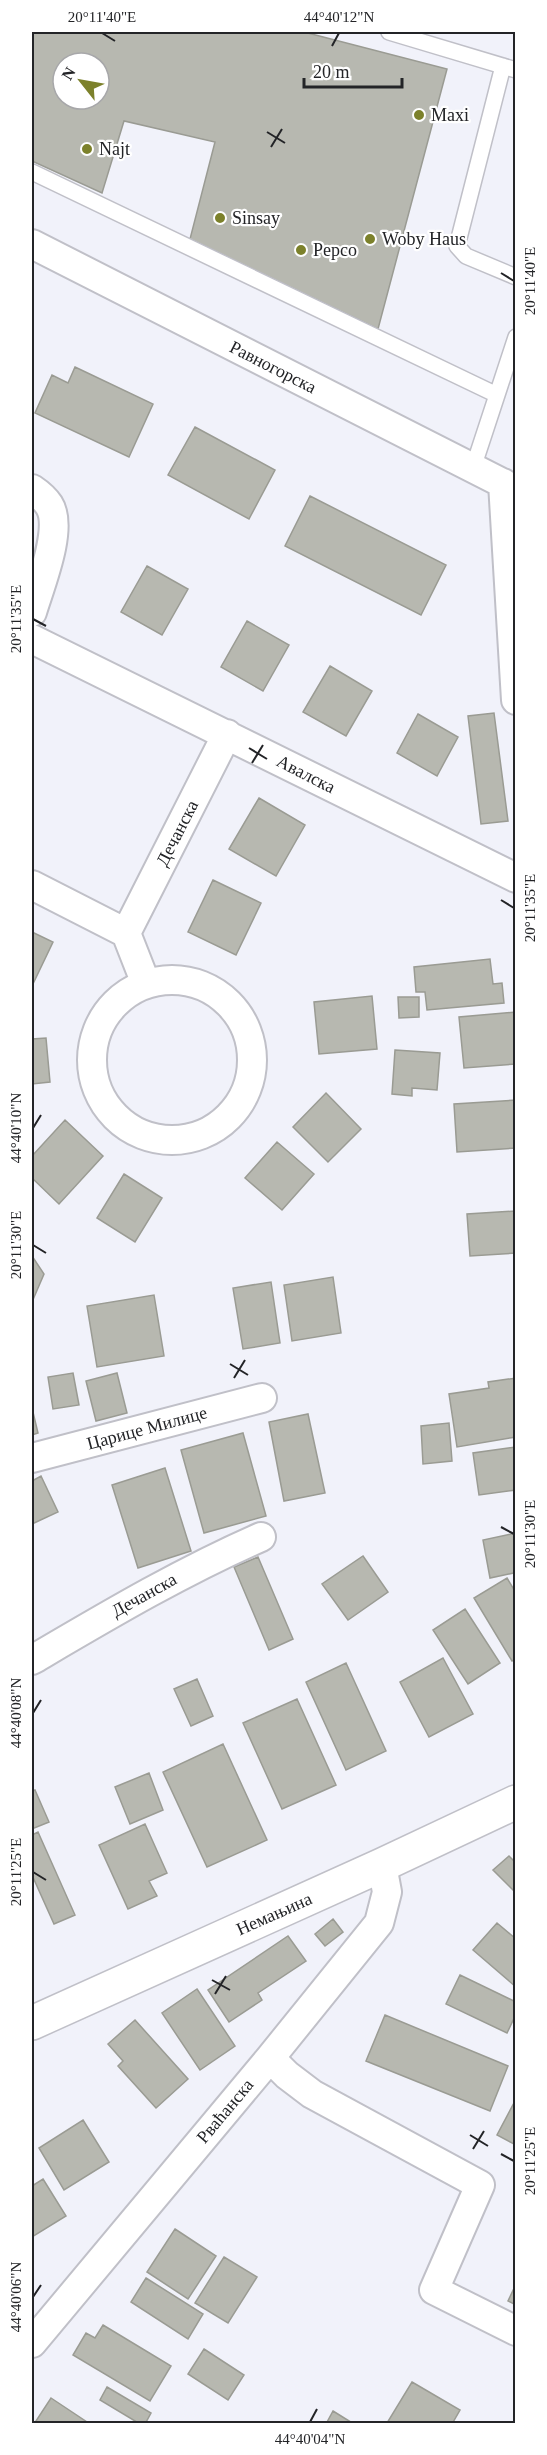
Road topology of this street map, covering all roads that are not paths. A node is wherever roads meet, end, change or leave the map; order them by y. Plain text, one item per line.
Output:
1 (389, 32) edge
2 (509, 68) edge
3 (32, 172) edge
4 (32, 244) edge
5 (516, 277) edge
6 (516, 337) edge
7 (497, 395) junction
8 (473, 468) junction
9 (509, 487) edge
10 (41, 498) edge
11 (32, 612) edge
12 (32, 639) edge
13 (516, 700) edge
14 (227, 734) junction
15 (516, 878) edge
16 (32, 885) edge
17 (126, 933) junction
18 (146, 984) junction
19 (262, 1398) dead end
20 (32, 1458) edge
21 (261, 1536) dead end
22 (32, 1660) edge
23 (516, 1802) edge
24 (382, 1865) junction
25 (32, 2023) edge
26 (270, 2058) junction
27 (516, 2331) edge
28 (32, 2343) edge

1 - 2 lane
2 - 5 lane
3 - 7 lane
4 - 8 street, Равногорска
6 - 7 lane
7 - 8 lane
8 - 9 street, Равногорска
9 - 13 street
10 - 11 street
12 - 14 street, Авалска
14 - 15 street, Авалска
14 - 17 street, Дечанска
16 - 17 street
17 - 18 street
18 - 18 street
19 - 20 street, Царице Милице
21 - 22 street, Дечанска
23 - 24 street, Немањина
24 - 25 street, Немањина
24 - 26 street, Рваћанска
26 - 27 street
26 - 28 street, Рваћанска

